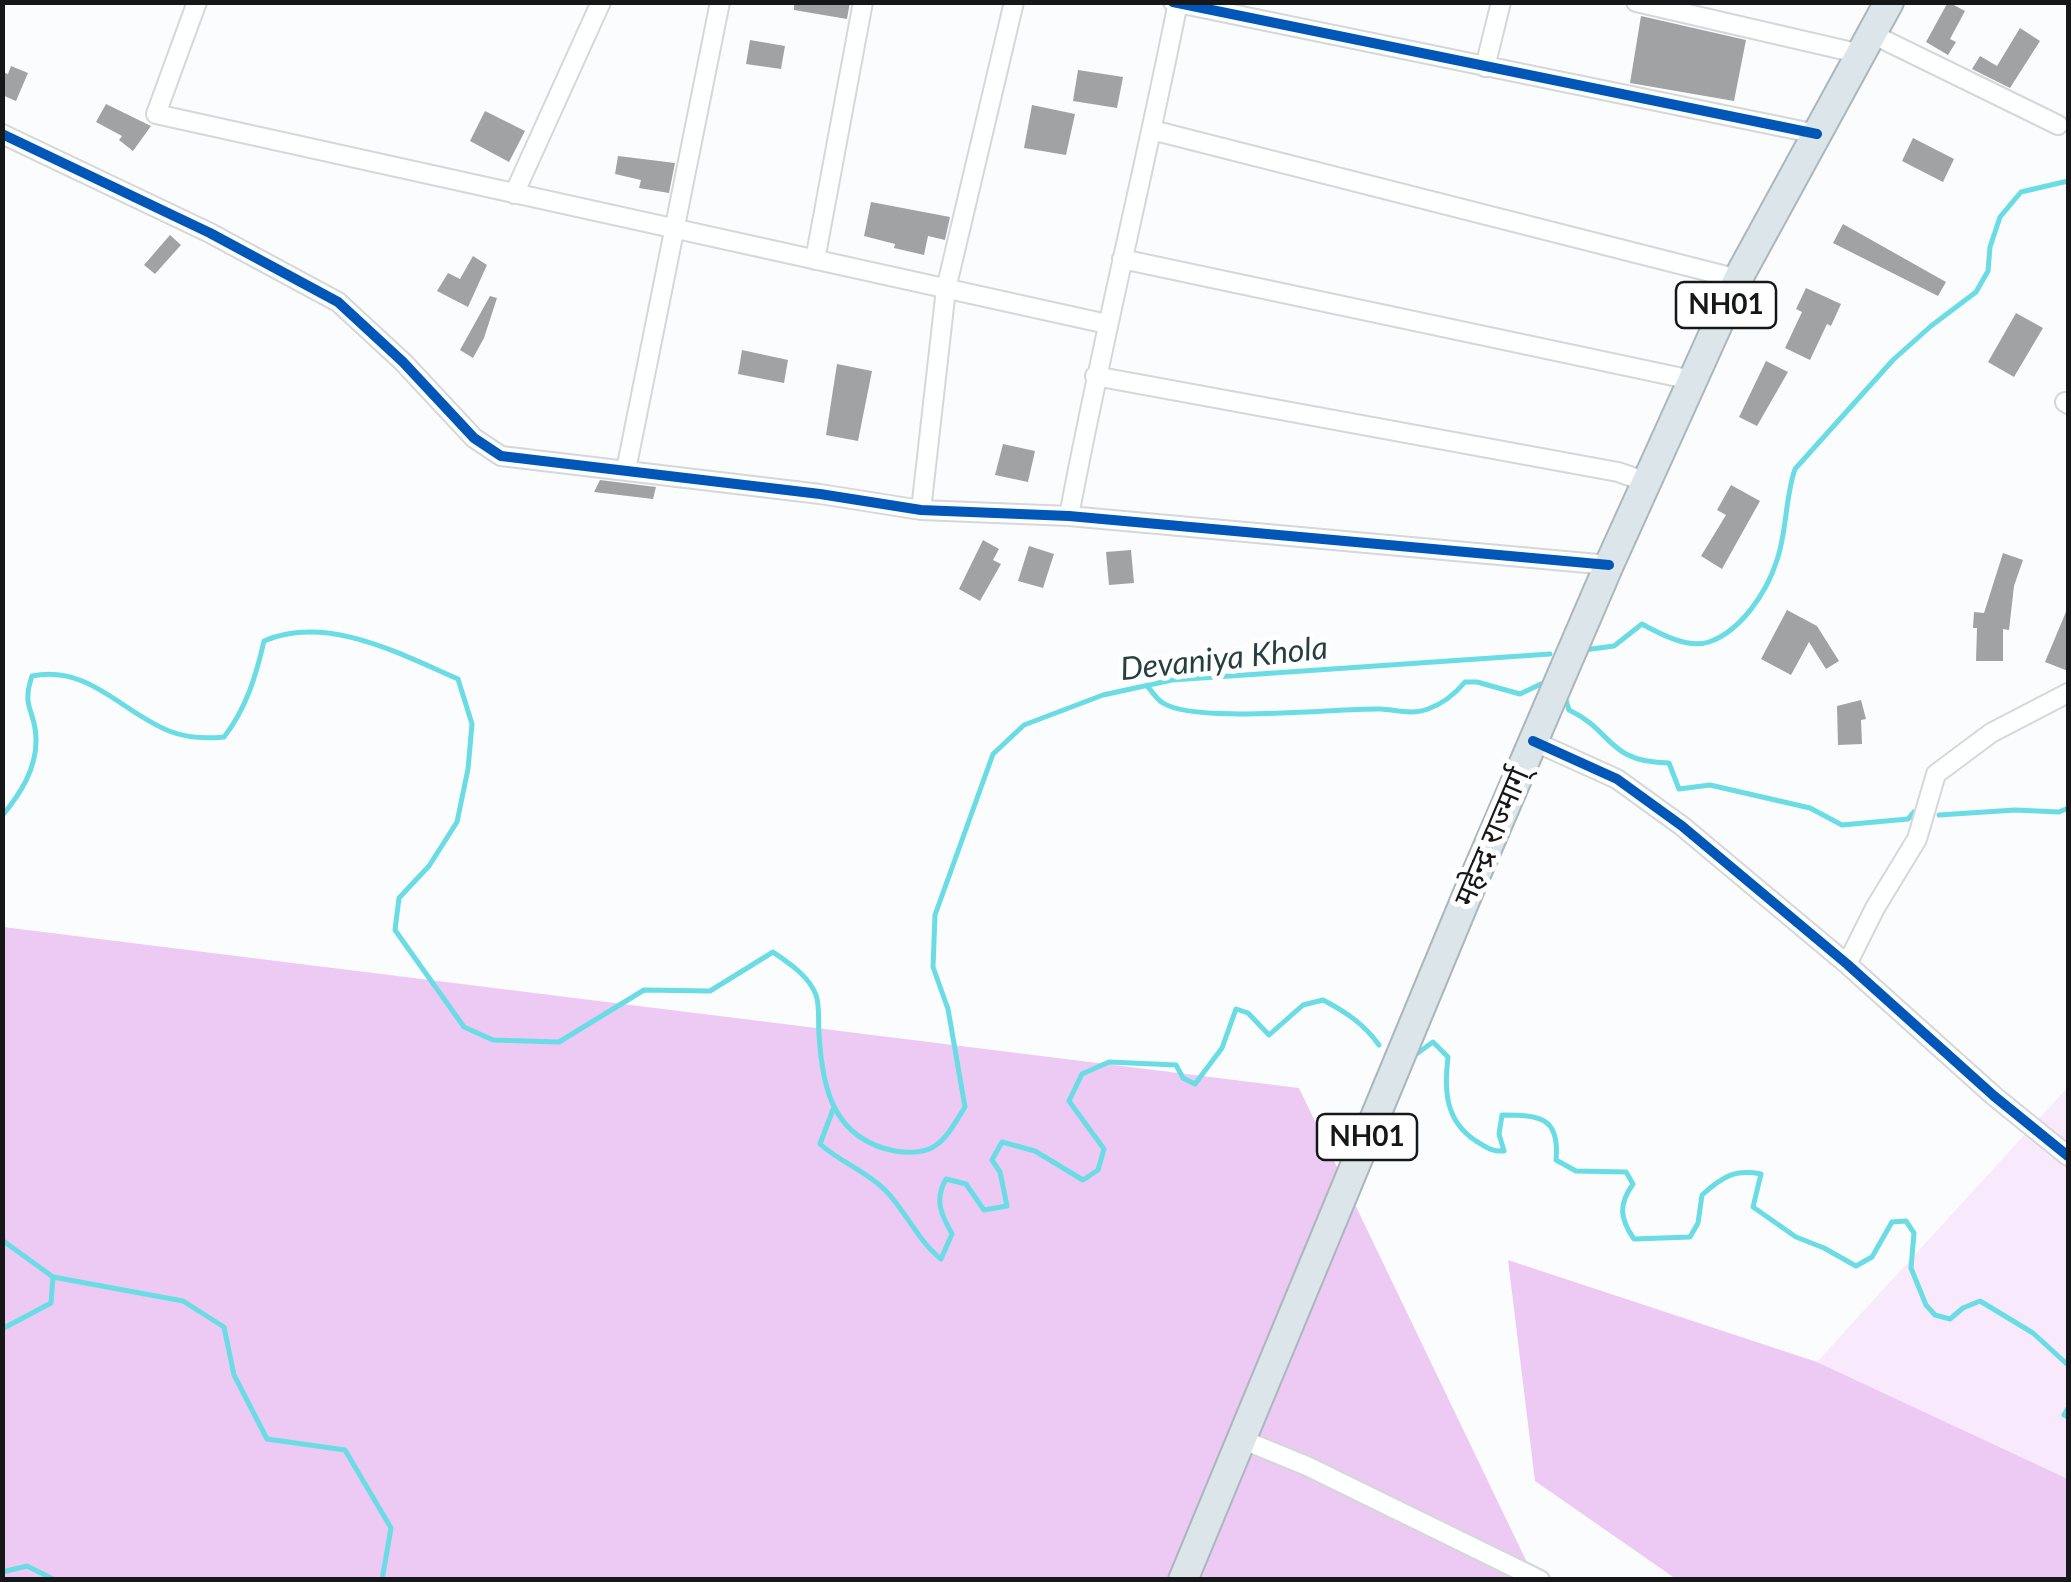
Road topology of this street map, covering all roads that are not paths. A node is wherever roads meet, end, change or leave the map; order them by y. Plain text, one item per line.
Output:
1 (197, 2) edge
2 (601, 2) edge
3 (720, 2) edge
4 (863, 2) edge
5 (1014, 2) edge
6 (1501, 2) edge
7 (1636, 2) edge
8 (1889, 2) edge
9 (1177, 3) edge
10 (1867, 44) junction
11 (1485, 67) junction
12 (2058, 125) dead end
13 (1152, 130) junction
14 (2, 134) edge
15 (1817, 134) junction
16 (514, 194) junction
17 (672, 229) junction
18 (1122, 259) junction
19 (815, 260) junction
20 (1738, 279) junction
21 (946, 289) junction
22 (1107, 324) junction
23 (1095, 376) junction
24 (1692, 380) junction
25 (626, 470) junction
26 (1647, 482) junction
27 (921, 510) junction
28 (1069, 516) junction
29 (1609, 564) junction
30 (2068, 693) edge
31 (1533, 742) junction
32 (1847, 964) junction
33 (2068, 1156) edge
34 (1242, 1439) junction
35 (1184, 1580) edge
36 (1540, 1580) edge

1 - 16 street
2 - 16 street
3 - 17 street
4 - 19 street
5 - 21 street
6 - 11 street
7 - 10 street
8 - 10 highway, महेन्द्र राज्मार्ग् / NH01
9 - 11 street
9 - 13 street
10 - 12 street
10 - 15 highway, महेन्द्र राज्मार्ग् / NH01
11 - 15 street
13 - 18 street
13 - 20 street
14 - 25 street
15 - 20 highway, महेन्द्र राज्मार्ग् / NH01
16 - 17 street
17 - 19 street
17 - 25 street
18 - 22 street
18 - 24 street
19 - 21 street
20 - 24 highway, महेन्द्र राज्मार्ग् / NH01
21 - 22 street
21 - 27 street
22 - 23 street
23 - 26 street
23 - 28 street
24 - 26 highway, महेन्द्र राज्मार्ग् / NH01
25 - 27 street
26 - 29 highway, महेन्द्र राज्मार्ग् / NH01
27 - 28 street
28 - 29 street
29 - 31 highway, महेन्द्र राज्मार्ग् / NH01
30 - 32 street
31 - 32 street
31 - 34 highway, महेन्द्र राज्मार्ग् / NH01
32 - 33 street
34 - 35 highway, महेन्द्र राज्मार्ग् / NH01
34 - 36 street

